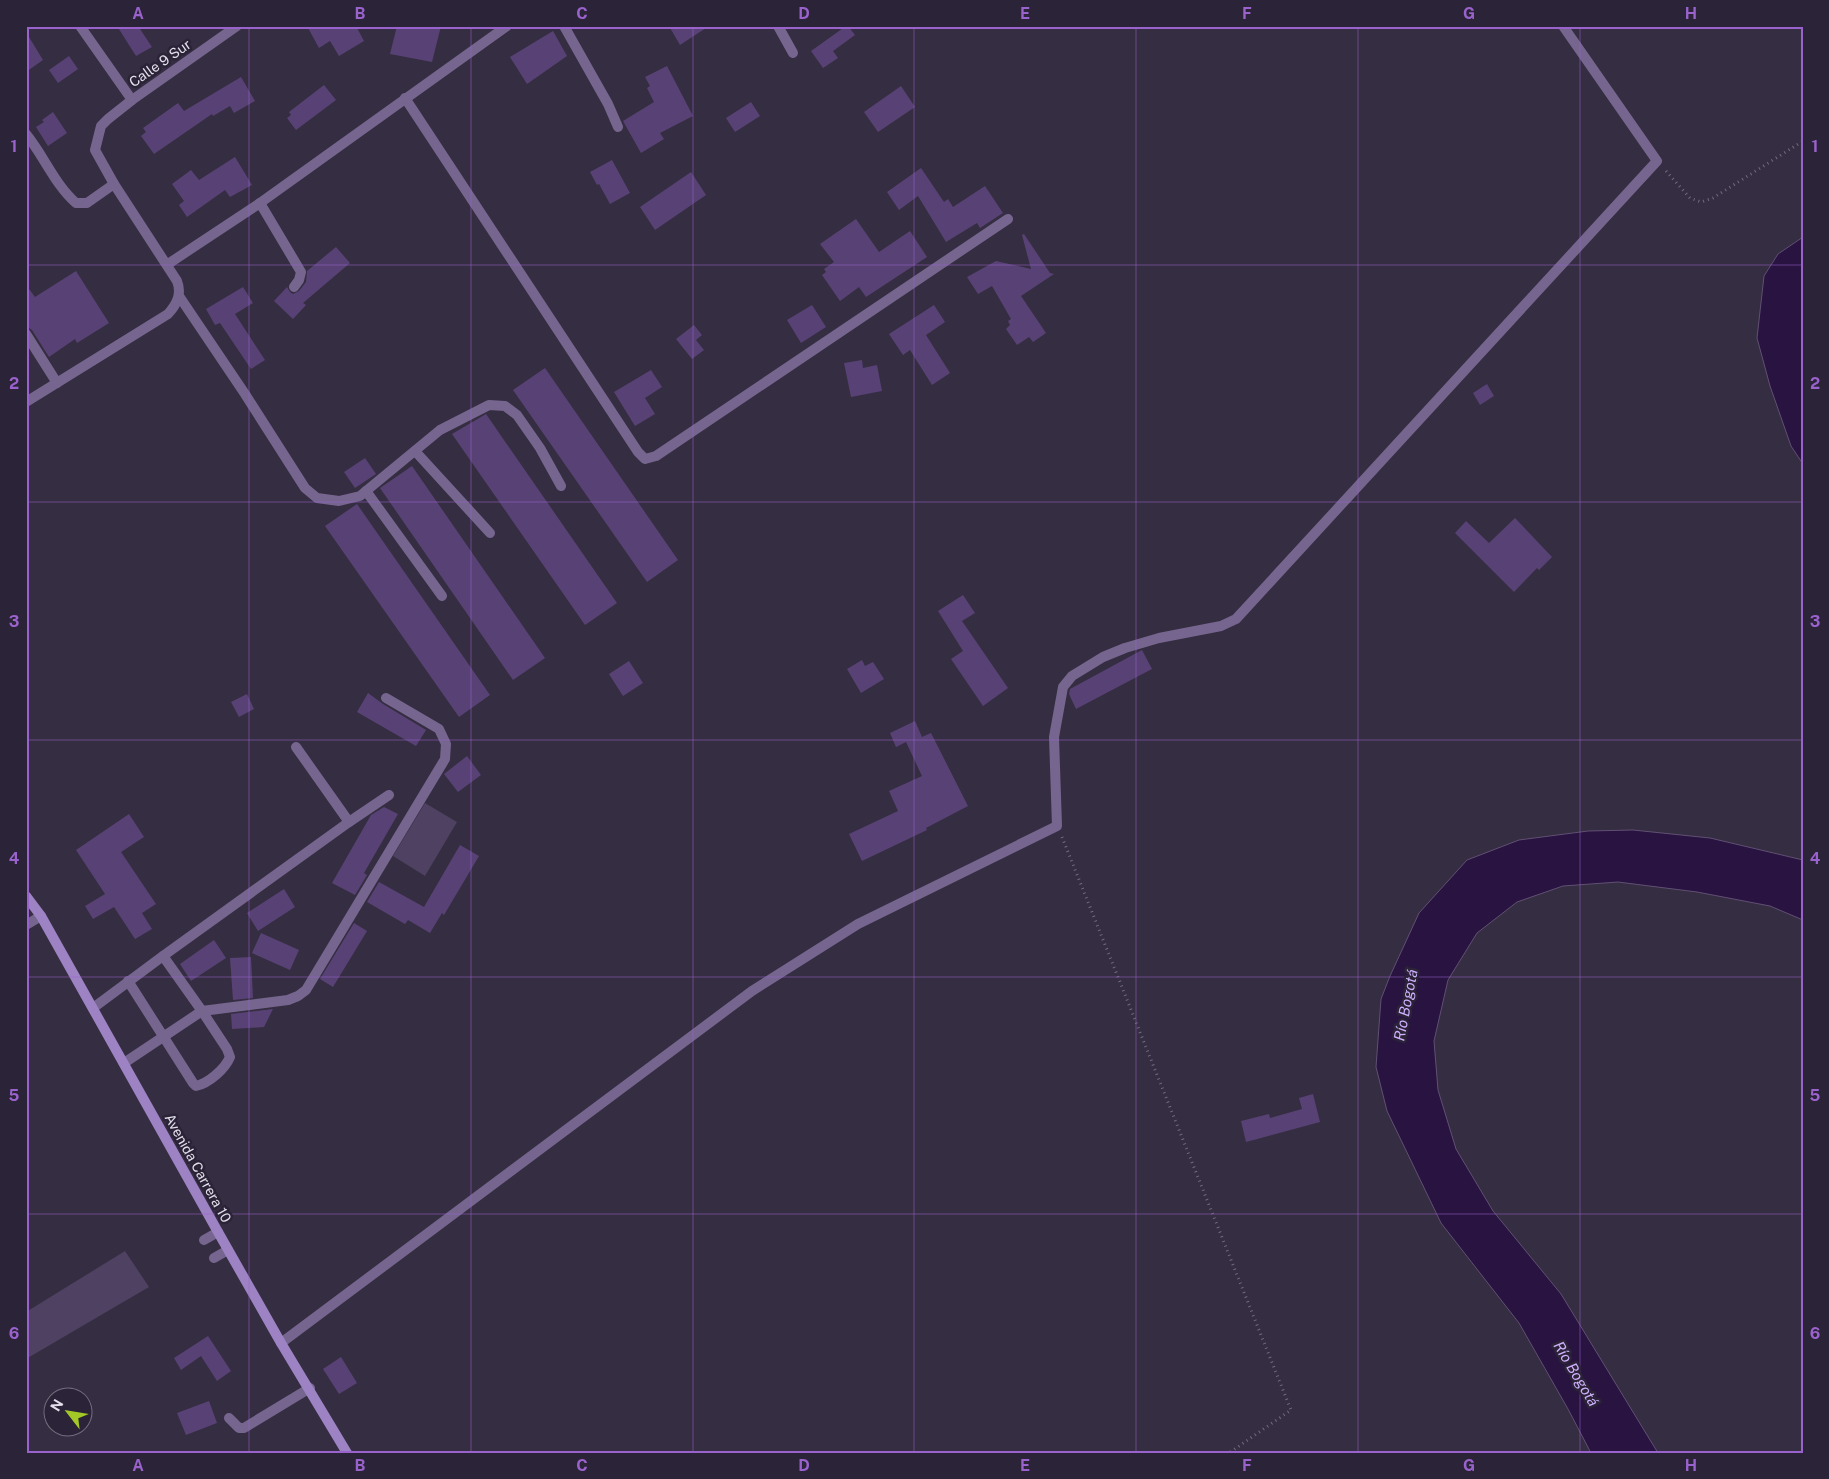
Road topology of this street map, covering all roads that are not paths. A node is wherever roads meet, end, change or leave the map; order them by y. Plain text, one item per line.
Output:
1 (80, 26) edge
2 (237, 26) edge
3 (507, 26) edge
4 (564, 26) edge
5 (778, 26) edge
6 (1563, 26) edge
7 (793, 53) dead end
8 (404, 98) junction
9 (132, 100) junction
10 (618, 127) dead end
11 (26, 134) edge
12 (114, 184) junction
13 (260, 203) junction
14 (1008, 219) dead end
15 (168, 264) junction
16 (294, 287) dead end
17 (179, 296) junction
18 (26, 334) edge
19 (57, 383) junction
20 (26, 402) edge
21 (415, 451) junction
22 (561, 486) dead end
23 (366, 491) junction
24 (490, 533) dead end
25 (442, 596) dead end
26 (386, 698) dead end
27 (296, 747) dead end
28 (389, 795) dead end
29 (349, 822) junction
30 (26, 896) edge
31 (41, 916) junction
32 (26, 925) edge
33 (163, 956) junction
34 (128, 981) junction
35 (93, 1008) junction
36 (202, 1011) junction
37 (163, 1037) junction
38 (124, 1063) junction
39 (218, 1232) junction
40 (204, 1240) dead end
41 (228, 1250) junction
42 (214, 1258) dead end
43 (281, 1343) junction
44 (310, 1388) junction
45 (229, 1418) dead end
46 (347, 1453) edge

1 - 9 street
2 - 9 street, Calle 9 Sur
3 - 8 street
4 - 10 street
5 - 7 street
6 - 43 street
8 - 13 street
8 - 14 street
9 - 12 street, Calle 9 Sur
11 - 12 street
12 - 15 street
13 - 15 street
13 - 16 street
15 - 17 street
17 - 19 street
17 - 23 street
18 - 19 street
19 - 20 street
21 - 22 street
21 - 23 street
21 - 24 street
23 - 25 street
26 - 36 street
27 - 29 street
28 - 29 street
29 - 33 street
30 - 31 street, Avenida Carrera 10
31 - 32 street
31 - 35 street, Avenida Carrera 10
33 - 34 street
33 - 36 street
34 - 35 street
34 - 37 street
35 - 38 street, Avenida Carrera 10
36 - 37 street
36 - 37 street
37 - 38 street
38 - 39 street, Avenida Carrera 10
39 - 40 street
39 - 41 street, Avenida Carrera 10
41 - 42 street
41 - 43 street, Avenida Carrera 10
43 - 44 street, Avenida Carrera 10
44 - 45 street
44 - 46 street, Avenida Carrera 10

